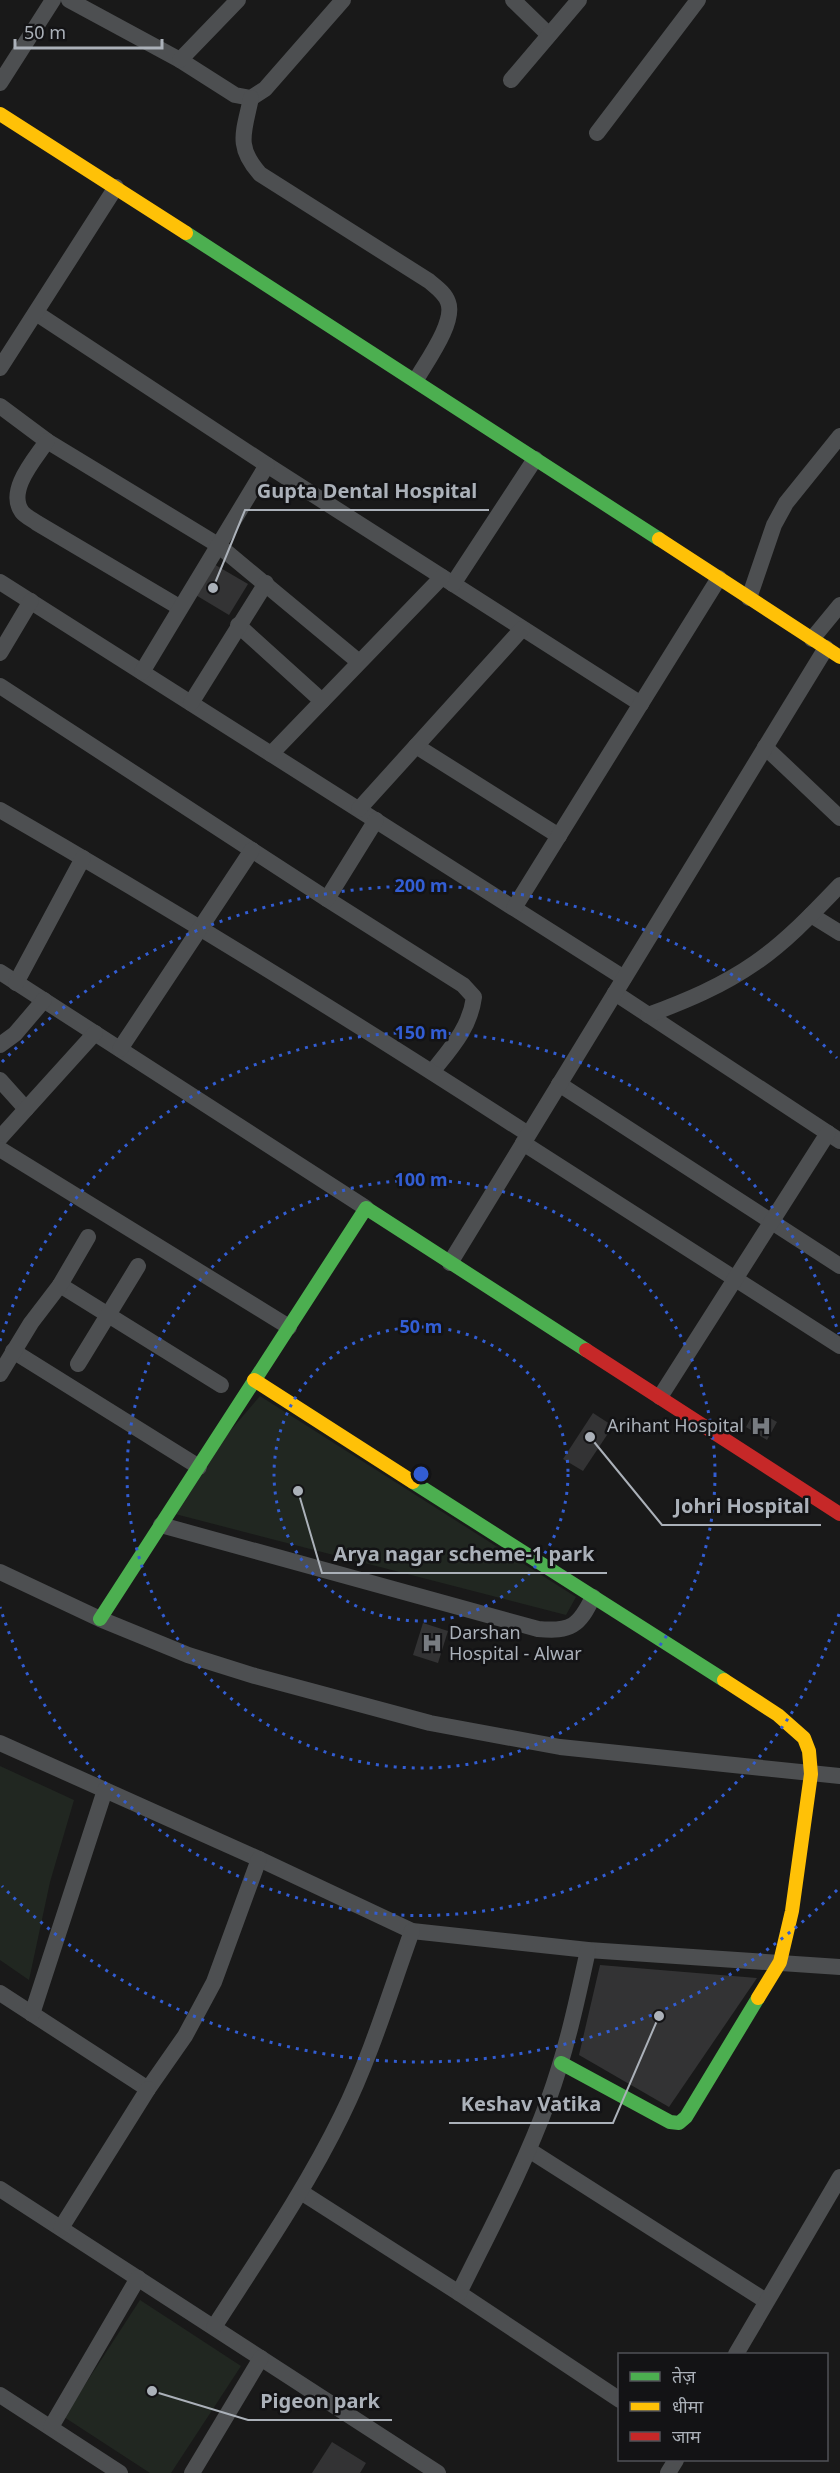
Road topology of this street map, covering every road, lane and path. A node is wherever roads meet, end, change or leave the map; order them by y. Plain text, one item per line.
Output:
1 (53, 0) edge
2 (69, 0) edge
3 (238, 0) edge
4 (343, 0) edge
5 (513, 0) edge
6 (579, 0) edge
7 (698, 0) edge
8 (549, 35) junction
9 (180, 60) junction
10 (511, 80) dead end
11 (0, 83) edge
12 (251, 98) junction
13 (0, 114) edge
14 (597, 133) dead end
15 (116, 187) junction
16 (36, 313) junction
17 (0, 368) edge
18 (416, 380) junction
19 (0, 406) edge
20 (840, 436) edge
21 (47, 441) junction
22 (536, 459) junction
23 (267, 465) junction
24 (219, 545) junction
25 (719, 578) junction
26 (448, 581) junction
27 (0, 582) edge
28 (266, 583) junction
29 (749, 598) junction
30 (31, 602) junction
31 (840, 606) edge
32 (180, 608) junction
33 (238, 625) junction
34 (522, 628) junction
35 (826, 648) edge
36 (0, 653) edge
37 (360, 662) junction
38 (142, 672) junction
39 (0, 686) edge
40 (322, 701) junction
41 (191, 703) junction
42 (641, 704) junction
43 (416, 746) junction
44 (765, 747) junction
45 (271, 753) junction
46 (359, 809) junction
47 (0, 810) edge
48 (840, 818) edge
49 (376, 820) junction
50 (559, 836) junction
51 (252, 850) junction
52 (83, 858) junction
53 (840, 885) edge
54 (327, 899) junction
55 (514, 908) junction
56 (811, 915) junction
57 (200, 928) junction
58 (840, 933) edge
59 (0, 972) edge
60 (624, 978) junction
61 (16, 982) junction
62 (615, 993) junction
63 (44, 1000) junction
64 (648, 1015) junction
65 (94, 1033) junction
66 (0, 1045) edge
67 (120, 1049) junction
68 (432, 1072) junction
69 (0, 1080) edge
70 (559, 1084) junction
71 (26, 1109) junction
72 (0, 1138) edge
73 (834, 1138) edge
74 (526, 1139) junction
75 (0, 1149) edge
76 (366, 1209) junction
77 (772, 1222) junction
78 (88, 1237) dead end
79 (450, 1263) junction
80 (138, 1266) dead end
81 (840, 1266) edge
82 (736, 1280) junction
83 (60, 1285) junction
84 (108, 1315) junction
85 (289, 1327) junction
86 (840, 1346) edge
87 (14, 1352) junction
88 (78, 1364) dead end
89 (0, 1374) edge
90 (255, 1380) junction
91 (221, 1384) dead end
92 (660, 1397) junction
93 (199, 1467) junction
94 (840, 1514) edge
95 (161, 1525) junction
96 (0, 1572) edge
97 (593, 1597) junction
98 (100, 1619) junction
99 (0, 1743) edge
100 (811, 1774) junction
101 (840, 1776) edge
102 (105, 1790) junction
103 (259, 1859) junction
104 (412, 1931) junction
105 (588, 1950) junction
106 (780, 1962) junction
107 (840, 1966) edge
108 (0, 1993) edge
109 (32, 2014) junction
110 (561, 2063) junction
111 (148, 2090) junction
112 (529, 2150) junction
113 (840, 2177) edge
114 (0, 2189) edge
115 (301, 2192) junction
116 (61, 2228) junction
117 (138, 2278) junction
118 (459, 2293) junction
119 (766, 2301) junction
120 (214, 2327) junction
121 (737, 2353) edge
122 (261, 2358) junction
123 (0, 2395) edge
124 (618, 2399) edge
125 (51, 2427) junction
126 (120, 2473) edge
127 (192, 2473) edge
128 (438, 2473) edge

1 - 11 street
2 - 9 street
3 - 9 street
4 - 12 street
5 - 8 street
6 - 8 street
7 - 14 street
8 - 10 street
9 - 12 street
12 - 18 street
13 - 15 street
15 - 16 street
15 - 18 street
16 - 17 street
16 - 23 street
18 - 22 street
19 - 21 street
20 - 29 street
21 - 24 street
21 - 32 street
22 - 25 street
22 - 26 street
23 - 24 street
23 - 26 street
24 - 28 street
24 - 32 street
25 - 29 street
25 - 42 street
26 - 34 street
26 - 37 street
27 - 30 street
28 - 33 street
28 - 37 street
29 - 35 street
30 - 36 street
30 - 38 street
31 - 35 street
32 - 38 street
33 - 40 street
33 - 41 street
34 - 42 street
34 - 43 street
35 - 44 street
37 - 40 street
38 - 41 street
39 - 51 street
40 - 45 street
41 - 45 street
42 - 50 street
43 - 46 street
43 - 50 street
44 - 48 street
44 - 60 street
45 - 46 street
46 - 49 street
47 - 52 street
49 - 54 street
49 - 55 street
50 - 55 street
51 - 54 street
51 - 57 street
52 - 57 street
52 - 61 street
53 - 56 street
54 - 68 street
55 - 60 street
56 - 58 street
56 - 64 street
57 - 67 street
57 - 68 street
59 - 61 street
60 - 62 street
61 - 63 street
62 - 64 street
62 - 70 street
63 - 65 street
63 - 66 street
64 - 73 street
65 - 67 street
65 - 71 street
67 - 76 street
68 - 74 street
69 - 71 street
70 - 74 street
70 - 77 street
71 - 72 street
73 - 77 street
74 - 79 street
74 - 82 street
75 - 85 street
76 - 79 street
76 - 85 street
77 - 81 street
77 - 82 street
78 - 83 street
79 - 92 street
80 - 84 street
82 - 86 street
82 - 92 street
83 - 84 street
83 - 87 street
84 - 88 street
84 - 91 street
85 - 90 street
87 - 89 street
87 - 93 street
90 - 93 street
90 - 97 street
92 - 94 street
93 - 95 street
95 - 97 street
95 - 98 street
96 - 98 street
97 - 100 street
98 - 100 street
99 - 102 street
100 - 101 street
100 - 106 street
102 - 103 street
102 - 109 street
103 - 104 street
103 - 111 street
104 - 105 street
104 - 115 street
105 - 106 street
105 - 110 street
106 - 107 street
106 - 110 street
108 - 109 street
109 - 111 street
110 - 112 street
111 - 116 street
112 - 118 street
112 - 119 street
113 - 119 street
114 - 116 street
115 - 118 street
115 - 120 street
116 - 117 street
117 - 120 street
117 - 125 street
118 - 124 street
119 - 121 street
120 - 122 street
122 - 127 street
122 - 128 street
123 - 125 street
125 - 126 street

